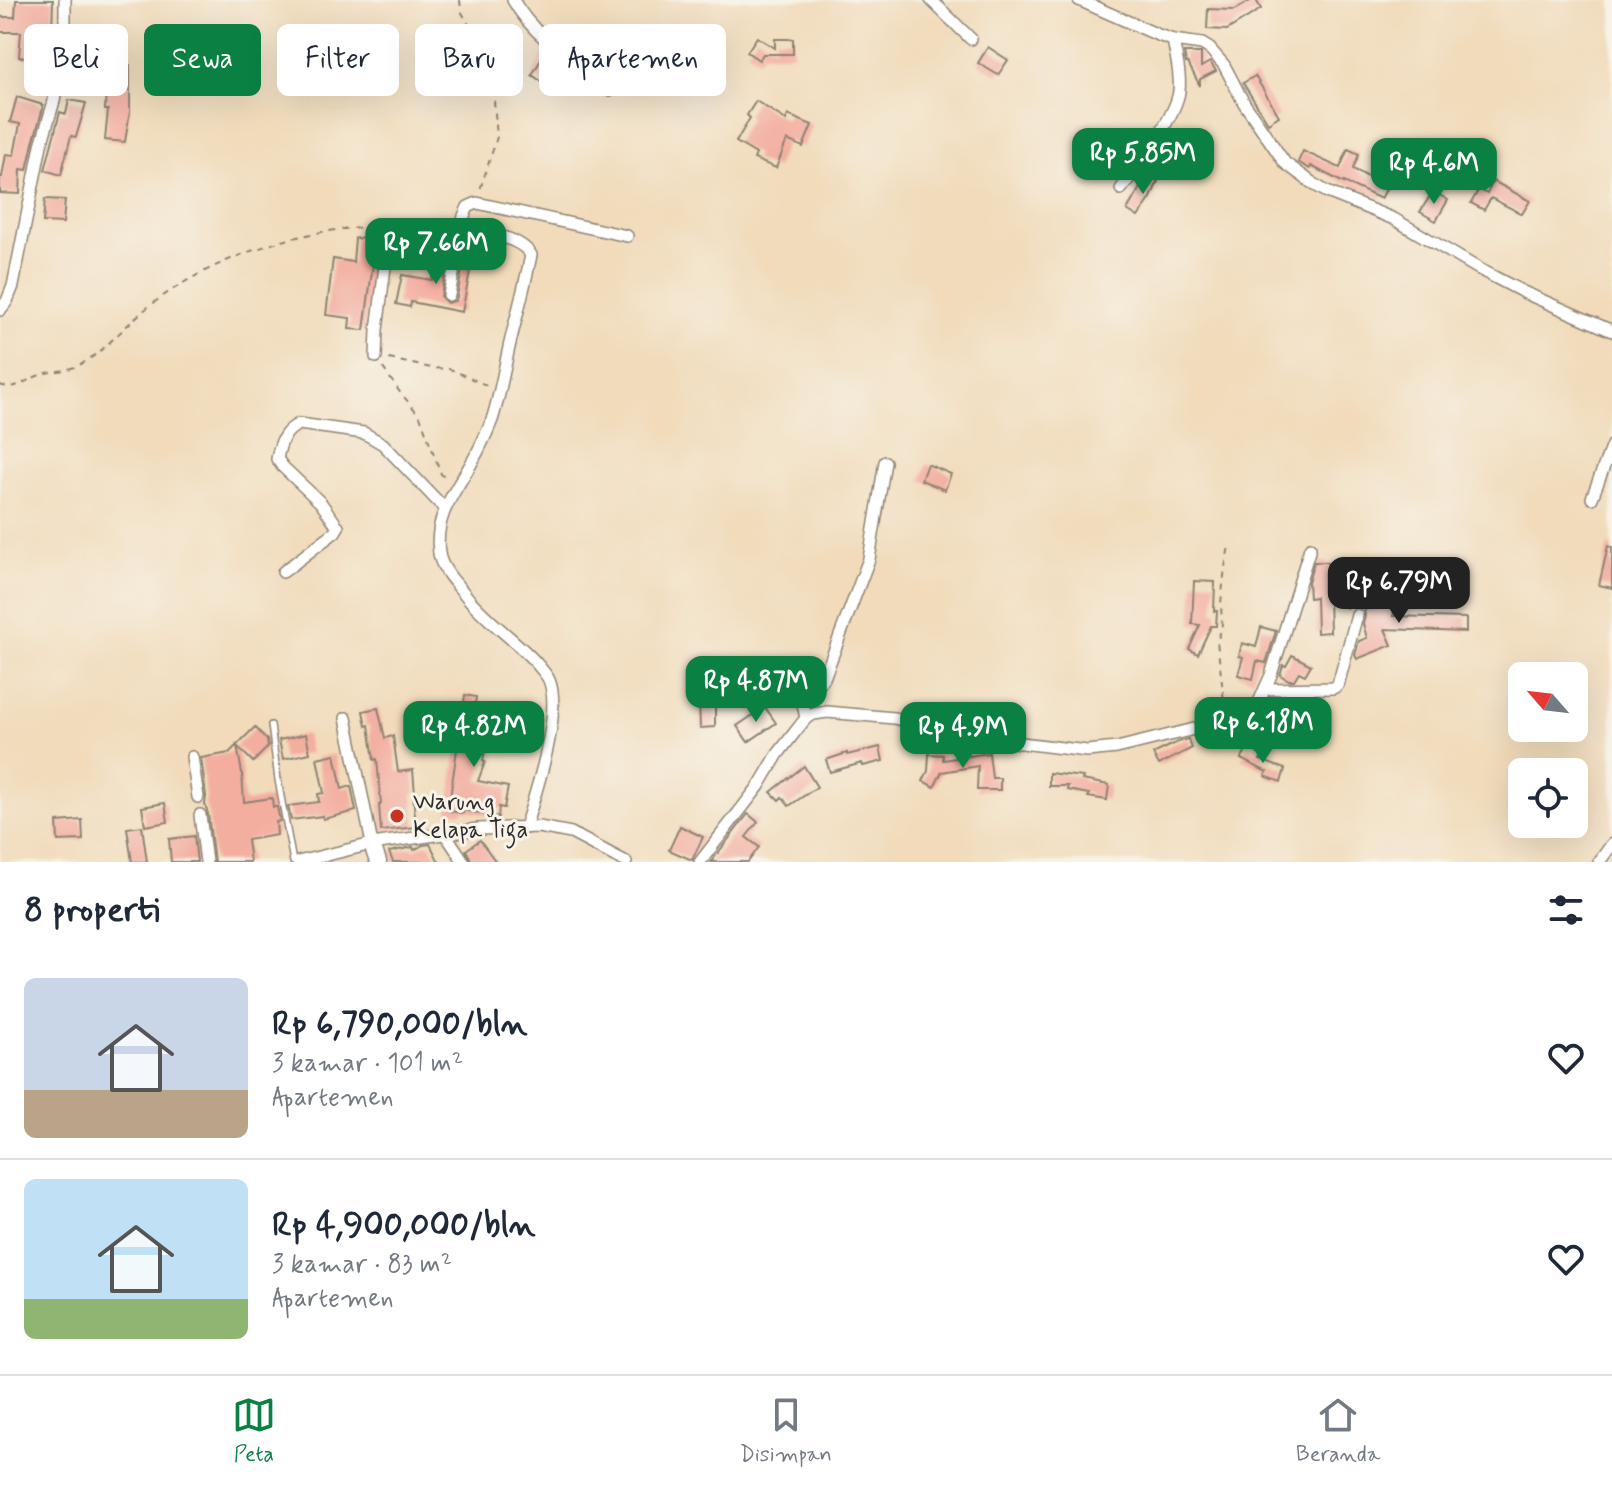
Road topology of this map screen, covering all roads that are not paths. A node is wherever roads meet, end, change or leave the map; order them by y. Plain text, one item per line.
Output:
1 (65, 0) edge
2 (513, 0) edge
3 (931, 0) edge
4 (1079, 0) edge
5 (539, 35) edge
6 (971, 39) dead end
7 (1173, 40) junction
8 (1121, 189) dead end
9 (462, 230) junction
10 (627, 236) dead end
11 (449, 295) dead end
12 (0, 310) edge
13 (1612, 331) edge
14 (376, 357) road end
15 (1612, 445) edge
16 (885, 462) dead end
17 (1592, 498) dead end
18 (444, 508) junction
19 (1310, 548) dead end
20 (283, 572) dead end
21 (1357, 615) dead end
22 (1265, 689) junction
23 (346, 718) dead end
24 (806, 718) junction
25 (271, 725) dead end
26 (192, 757) dead end
27 (198, 797) dead end
28 (200, 815) dead end
29 (525, 828) junction
30 (446, 835) junction
31 (372, 844) junction
32 (1612, 844) edge
33 (206, 862) edge
34 (295, 862) edge
35 (378, 862) edge
36 (464, 862) edge
37 (626, 862) edge
38 (700, 862) edge
39 (1599, 862) edge

1 - 12 street
2 - 5 street
3 - 6 street
4 - 7 street
7 - 8 street
7 - 13 street
9 - 10 street
9 - 11 street
9 - 14 street
9 - 18 street
15 - 17 street
16 - 24 street
18 - 20 street
18 - 29 street
19 - 22 street
21 - 22 street
22 - 24 street
23 - 31 street
24 - 38 street
25 - 34 lane
26 - 27 street
28 - 33 street
29 - 30 street
29 - 37 street
30 - 31 street
30 - 36 street
31 - 34 street
31 - 35 street
32 - 39 street

